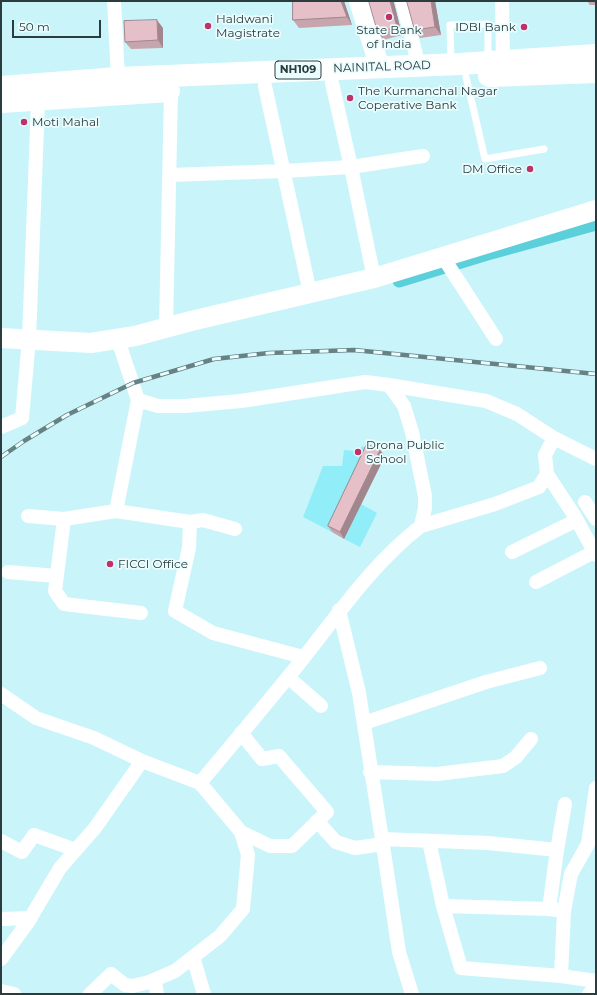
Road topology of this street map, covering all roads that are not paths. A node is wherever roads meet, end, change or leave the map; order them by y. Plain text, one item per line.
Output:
1 (114, 1) edge
2 (359, 1) edge
3 (402, 1) edge
4 (502, 1) edge
5 (596, 55) edge
6 (495, 61) junction
7 (419, 66) junction
8 (380, 68) junction
9 (458, 71) junction
10 (596, 72) edge
11 (263, 79) junction
12 (332, 83) junction
13 (118, 86) junction
14 (1, 87) edge
15 (171, 91) junction
16 (38, 100) junction
17 (1, 102) edge
18 (544, 149) dead end
19 (423, 156) dead end
20 (351, 167) junction
21 (284, 172) junction
22 (169, 175) junction
23 (596, 210) edge
24 (443, 257) junction
25 (374, 278) junction
26 (310, 293) junction
27 (166, 328) junction
28 (1, 338) edge
29 (29, 339) junction
30 (496, 339) dead end
31 (118, 340) junction
32 (389, 385) junction
33 (138, 400) junction
34 (1, 428) edge
35 (554, 438) junction
36 (596, 459) edge
37 (547, 474) junction
38 (585, 502) dead end
39 (116, 510) junction
40 (28, 516) dead end
41 (64, 519) junction
42 (596, 519) edge
43 (577, 520) junction
44 (190, 522) junction
45 (421, 526) junction
46 (235, 529) dead end
47 (512, 552) dead end
48 (595, 554) edge
49 (8, 572) dead end
50 (57, 576) junction
51 (536, 582) dead end
52 (339, 610) junction
53 (141, 613) dead end
54 (303, 657) junction
55 (540, 668) dead end
56 (288, 677) junction
57 (1, 694) edge
58 (321, 706) dead end
59 (364, 723) junction
60 (241, 733) junction
61 (531, 739) dead end
62 (142, 760) junction
63 (370, 772) junction
64 (200, 783) junction
65 (596, 788) edge
66 (566, 804) dead end
67 (317, 822) junction
68 (241, 832) junction
69 (1, 841) edge
70 (429, 841) junction
71 (382, 842) junction
72 (76, 850) junction
73 (557, 850) junction
74 (443, 906) junction
75 (548, 909) junction
76 (564, 911) junction
77 (31, 918) junction
78 (1, 919) edge
79 (193, 957) junction
80 (1, 959) edge
81 (561, 976) junction
82 (155, 980) junction
83 (596, 981) edge
84 (596, 986) edge
85 (1, 991) edge
86 (14, 994) edge
87 (90, 994) edge
88 (157, 994) edge
89 (204, 994) edge
90 (412, 994) edge
91 (588, 994) edge

1 - 13 street
2 - 8 street
3 - 7 street
4 - 6 street
5 - 6 highway, NAINITAL ROAD / NH109
6 - 9 highway, NAINITAL ROAD / NH109
6 - 9 lane
7 - 8 highway, NAINITAL ROAD / NH109
7 - 9 highway, NAINITAL ROAD / NH109
8 - 11 highway, NAINITAL ROAD / NH109
9 - 10 highway, NAINITAL ROAD / NH109
9 - 12 highway, NAINITAL ROAD / NH109
9 - 18 lane
11 - 12 highway, NAINITAL ROAD / NH109
11 - 13 highway, NAINITAL ROAD / NH109
11 - 15 highway, NAINITAL ROAD / NH109
11 - 21 street
12 - 20 street
13 - 14 highway, NAINITAL ROAD / NH109
13 - 15 highway, NAINITAL ROAD / NH109
13 - 16 highway, NAINITAL ROAD / NH109
15 - 22 street
16 - 17 highway, NAINITAL ROAD / NH109
16 - 29 street
19 - 20 street
20 - 21 street
20 - 25 street
21 - 22 street
21 - 26 street
22 - 27 street
23 - 24 street
24 - 25 street
24 - 30 street
25 - 26 street
26 - 27 street
27 - 31 street
28 - 29 street
29 - 31 street
29 - 34 street
31 - 33 street
32 - 33 street
32 - 35 street
32 - 45 street
33 - 39 street
35 - 36 street
35 - 37 street
37 - 43 street
37 - 45 street
38 - 42 street
39 - 41 street
39 - 44 street
40 - 41 street
41 - 50 street
43 - 47 street
43 - 48 street
44 - 46 street
44 - 54 street
45 - 52 street
48 - 51 street
49 - 50 street
50 - 53 street
52 - 54 street
52 - 59 street
54 - 56 street
55 - 59 street
56 - 58 street
56 - 60 street
57 - 62 street
59 - 63 street
60 - 64 street
60 - 67 street
61 - 63 street
62 - 64 street
62 - 72 street
63 - 71 street
64 - 68 street
65 - 76 street
66 - 73 street
67 - 68 street
67 - 71 street
68 - 79 street
69 - 72 street
70 - 71 street
70 - 73 street
70 - 74 street
71 - 90 street
72 - 77 street
73 - 75 street
74 - 75 street
74 - 81 street
75 - 76 street
76 - 81 street
77 - 78 street
77 - 80 street
79 - 82 street
79 - 89 street
81 - 83 street
82 - 87 street
82 - 88 street
84 - 91 street
85 - 86 street

